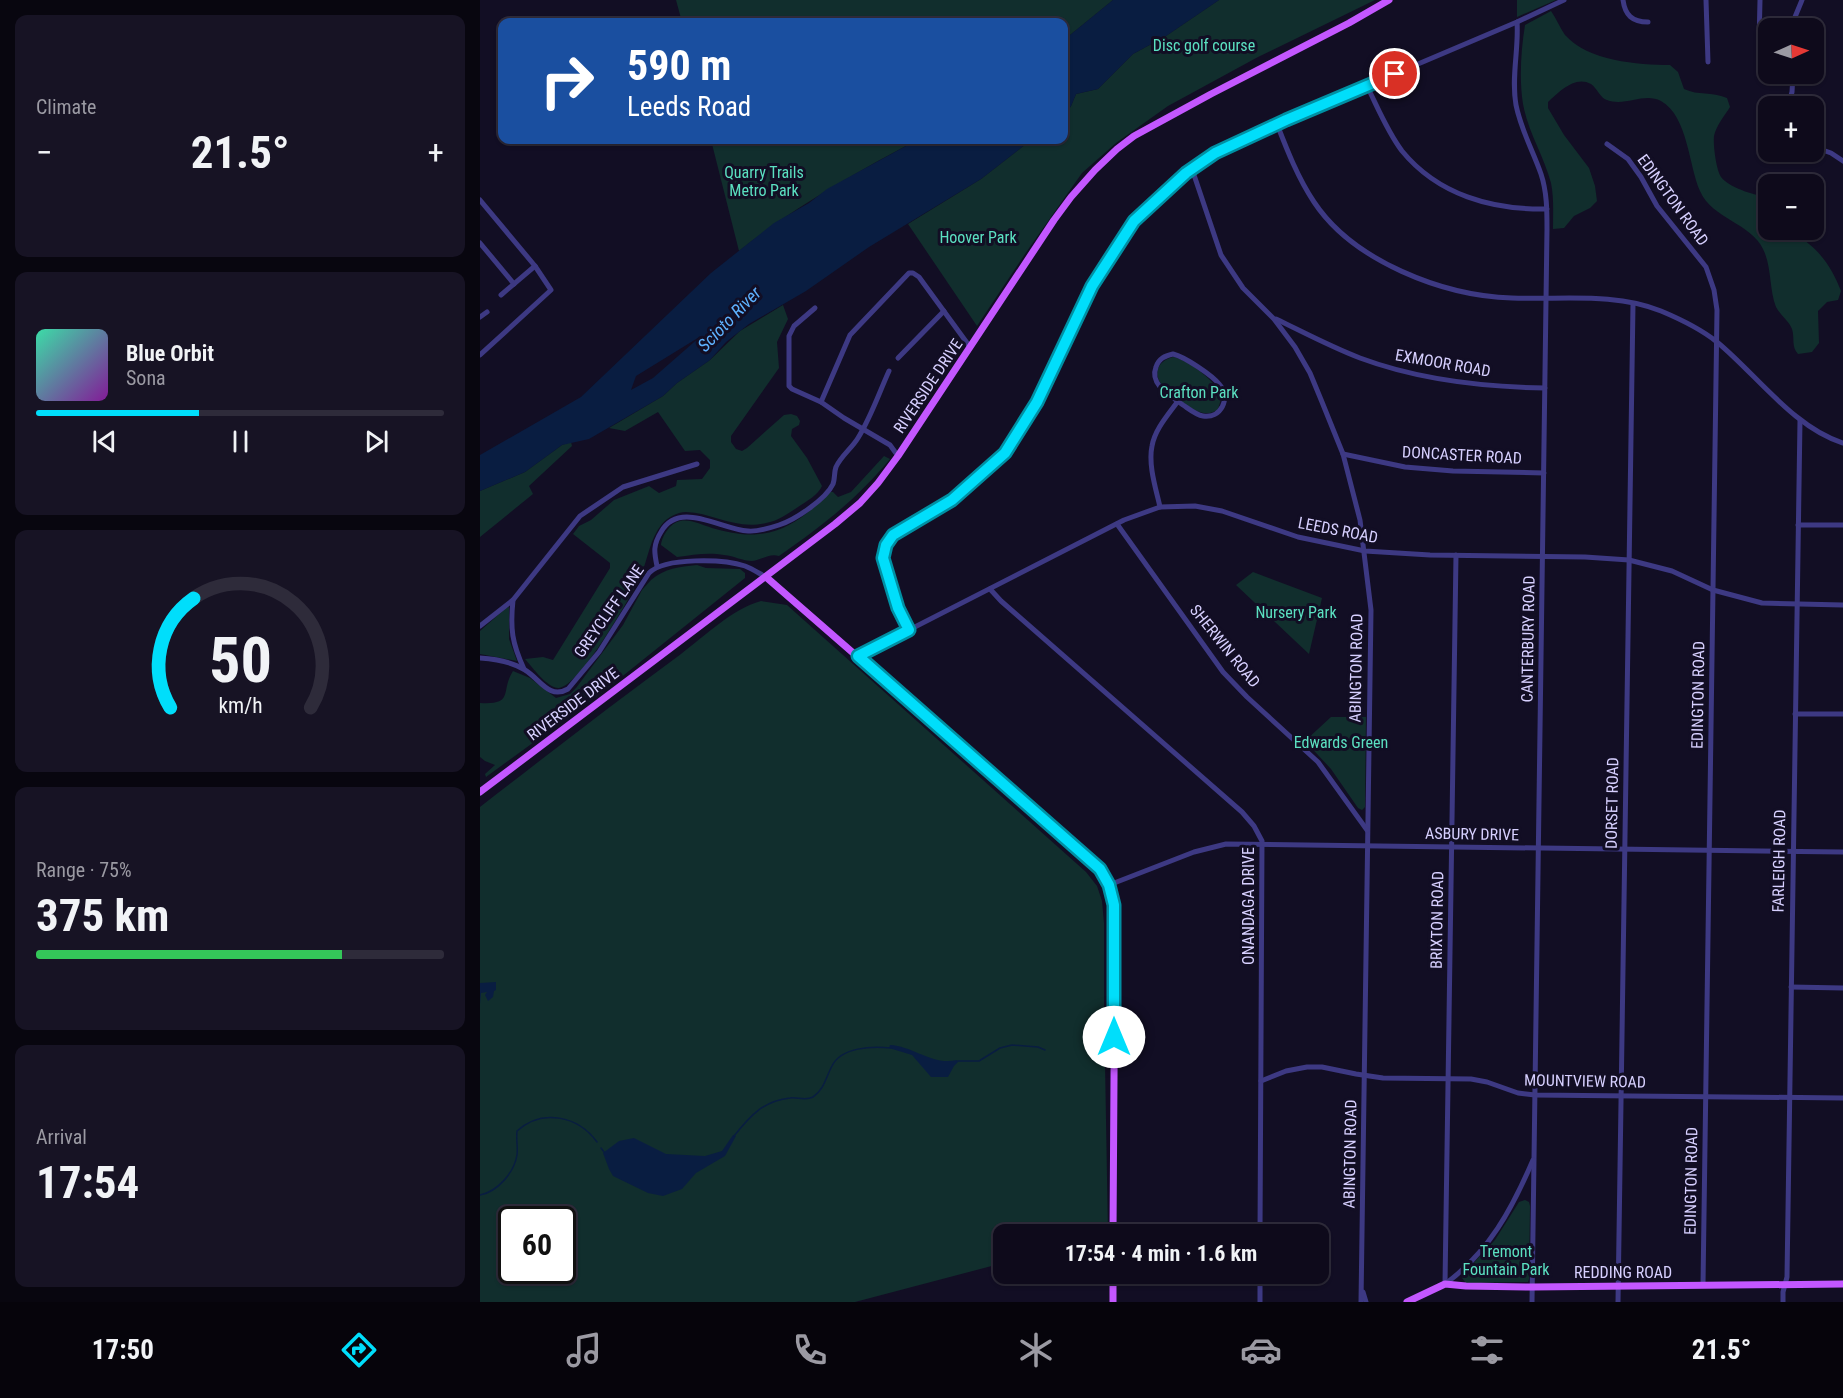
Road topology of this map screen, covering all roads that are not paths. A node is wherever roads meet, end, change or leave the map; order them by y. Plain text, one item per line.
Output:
1 (1389, 0) edge
2 (1564, 0) edge
3 (1623, 0) edge
4 (1706, 0) edge
5 (1760, 0) edge
6 (1802, 0) edge
7 (1760, 18) edge
8 (1795, 18) edge
9 (1517, 22) junction
10 (1648, 22) dead end
11 (1708, 62) dead end
12 (1367, 86) junction
13 (1277, 124) junction
14 (1607, 144) dead end
15 (1824, 151) edge
16 (1843, 161) edge
17 (1192, 169) junction
18 (480, 200) edge
19 (1547, 209) junction
20 (480, 243) edge
21 (534, 266) junction
22 (514, 284) junction
23 (501, 295) dead end
24 (1547, 299) junction
25 (1633, 304) junction
26 (815, 308) dead end
27 (944, 311) junction
28 (487, 312) dead end
29 (480, 317) edge
30 (1274, 319) junction
31 (1716, 341) junction
32 (970, 347) junction
33 (480, 355) edge
34 (898, 358) dead end
35 (889, 371) dead end
36 (1545, 388) junction
37 (1178, 401) junction
38 (821, 402) junction
39 (1800, 420) junction
40 (864, 428) junction
41 (1843, 443) edge
42 (1343, 454) junction
43 (898, 456) junction
44 (698, 464) dead end
45 (1544, 473) junction
46 (1160, 507) junction
47 (1117, 524) junction
48 (1798, 525) junction
49 (1843, 525) edge
50 (1365, 551) junction
51 (1456, 555) junction
52 (1543, 557) junction
53 (1629, 560) junction
54 (657, 566) junction
55 (766, 577) junction
56 (990, 589) junction
57 (1713, 590) junction
58 (513, 600) junction
59 (1797, 604) junction
60 (1843, 604) edge
61 (480, 626) edge
62 (909, 630) junction
63 (858, 656) junction
64 (480, 658) edge
65 (524, 669) junction
66 (1795, 714) junction
67 (1843, 714) edge
68 (480, 792) edge
69 (1368, 831) junction
70 (1262, 844) junction
71 (1368, 846) junction
72 (1452, 847) junction
73 (1538, 848) junction
74 (1625, 850) junction
75 (1709, 851) junction
76 (1793, 852) junction
77 (1843, 852) edge
78 (1109, 885) junction
79 (1791, 987) junction
80 (1843, 988) edge
81 (1364, 1076) junction
82 (1448, 1079) junction
83 (1261, 1081) junction
84 (1535, 1095) junction
85 (1621, 1096) junction
86 (1705, 1097) junction
87 (1790, 1098) junction
88 (1843, 1098) edge
89 (1534, 1157) junction
90 (1113, 1224) edge
91 (1260, 1224) edge
92 (1113, 1284) edge
93 (1260, 1284) edge
94 (1445, 1284) junction
95 (1785, 1284) junction
96 (1843, 1284) edge
97 (1703, 1285) junction
98 (1618, 1286) junction
99 (1532, 1287) junction
100 (1113, 1302) edge
101 (1260, 1302) edge
102 (1364, 1302) edge
103 (1407, 1302) edge
104 (1532, 1302) edge
105 (1618, 1302) edge
106 (1783, 1302) edge

1 - 32 main road, RIVERSIDE DRIVE
2 - 9 street
3 - 10 street
4 - 11 street
5 - 7 street
6 - 8 street
9 - 12 street
9 - 19 street, CANTERBURY ROAD
12 - 13 street
12 - 19 street
13 - 17 street
13 - 24 street
14 - 31 street, EDINGTON ROAD
15 - 16 street
17 - 30 street, ABINGTON ROAD
17 - 62 street
18 - 21 street
19 - 24 street, CANTERBURY ROAD
20 - 22 street
21 - 22 street
21 - 33 street
22 - 23 street
24 - 25 street
24 - 36 street, CANTERBURY ROAD
25 - 31 street
25 - 53 street, DORSET ROAD
26 - 38 street
27 - 32 street
27 - 34 street
27 - 38 street
28 - 29 street
30 - 36 street, EXMOOR ROAD
30 - 42 street, ABINGTON ROAD
31 - 39 street
31 - 57 street, EDINGTON ROAD
32 - 43 main road, RIVERSIDE DRIVE
35 - 40 street
36 - 45 street, CANTERBURY ROAD
37 - 37 street
37 - 46 street
38 - 40 street
39 - 41 street
39 - 48 street, FARLEIGH ROAD
40 - 43 street
40 - 54 street
42 - 45 street, DONCASTER ROAD
42 - 50 street, ABINGTON ROAD
43 - 55 main road, RIVERSIDE DRIVE
44 - 58 street
45 - 52 street, CANTERBURY ROAD
46 - 47 street, LEEDS ROAD
46 - 50 street, LEEDS ROAD
47 - 56 street, LEEDS ROAD
47 - 69 street, SHERWIN ROAD
48 - 49 street
48 - 59 street, FARLEIGH ROAD
50 - 51 street, LEEDS ROAD
50 - 69 street, ABINGTON ROAD
51 - 52 street, LEEDS ROAD
51 - 72 street, BRIXTON ROAD
52 - 53 street, LEEDS ROAD
52 - 73 street, CANTERBURY ROAD
53 - 57 street, LEEDS ROAD
53 - 74 street, DORSET ROAD
54 - 55 street, GREYCLIFF LANE
54 - 65 street, GREYCLIFF LANE
55 - 63 main road
55 - 68 main road, RIVERSIDE DRIVE
56 - 62 street, LEEDS ROAD
56 - 70 street, ONANDAGA DRIVE
57 - 59 street, LEEDS ROAD
57 - 75 street, EDINGTON ROAD
58 - 61 street
58 - 65 street, GREYCLIFF LANE
59 - 60 street, LEEDS ROAD
59 - 66 street, FARLEIGH ROAD
62 - 63 street, LEEDS ROAD
63 - 78 main road
64 - 65 street, GREYCLIFF LANE
66 - 67 street
66 - 76 street, FARLEIGH ROAD
69 - 71 street, ABINGTON ROAD
70 - 71 street, ASBURY DRIVE
70 - 78 street, ASBURY DRIVE
70 - 83 street, ONANDAGA DRIVE
71 - 72 street, ASBURY DRIVE
71 - 81 street, ABINGTON ROAD
72 - 73 street, ASBURY DRIVE
72 - 82 street, BRIXTON ROAD
73 - 74 street, ASBURY DRIVE
73 - 84 street, CANTERBURY ROAD
74 - 75 street, ASBURY DRIVE
74 - 85 street, DORSET ROAD
75 - 76 street, ASBURY DRIVE
75 - 86 street, EDINGTON ROAD
76 - 77 street, ASBURY DRIVE
76 - 79 street, FARLEIGH ROAD
78 - 90 main road
79 - 80 street
79 - 87 street, FARLEIGH ROAD
81 - 82 street, MOUNTVIEW ROAD
81 - 83 street, MOUNTVIEW ROAD
81 - 102 street, ABINGTON ROAD
82 - 84 street, MOUNTVIEW ROAD
82 - 94 street, BRIXTON ROAD
83 - 91 street, ONANDAGA DRIVE
84 - 85 street, MOUNTVIEW ROAD
84 - 89 street, CANTERBURY ROAD
85 - 86 street, MOUNTVIEW ROAD
85 - 98 street, DORSET ROAD
86 - 87 street, MOUNTVIEW ROAD
86 - 97 street, EDINGTON ROAD
87 - 88 street, MOUNTVIEW ROAD
87 - 95 street, FARLEIGH ROAD
89 - 94 street, CANTERBURY ROAD
89 - 99 street
92 - 100 main road
93 - 101 street
94 - 99 main road, REDDING ROAD
94 - 103 main road, REDDING ROAD
95 - 96 main road, REDDING ROAD
95 - 97 main road, REDDING ROAD
95 - 106 street, FARLEIGH ROAD
97 - 98 main road, REDDING ROAD
98 - 99 main road, REDDING ROAD
98 - 105 street, DORSET ROAD
99 - 104 street

